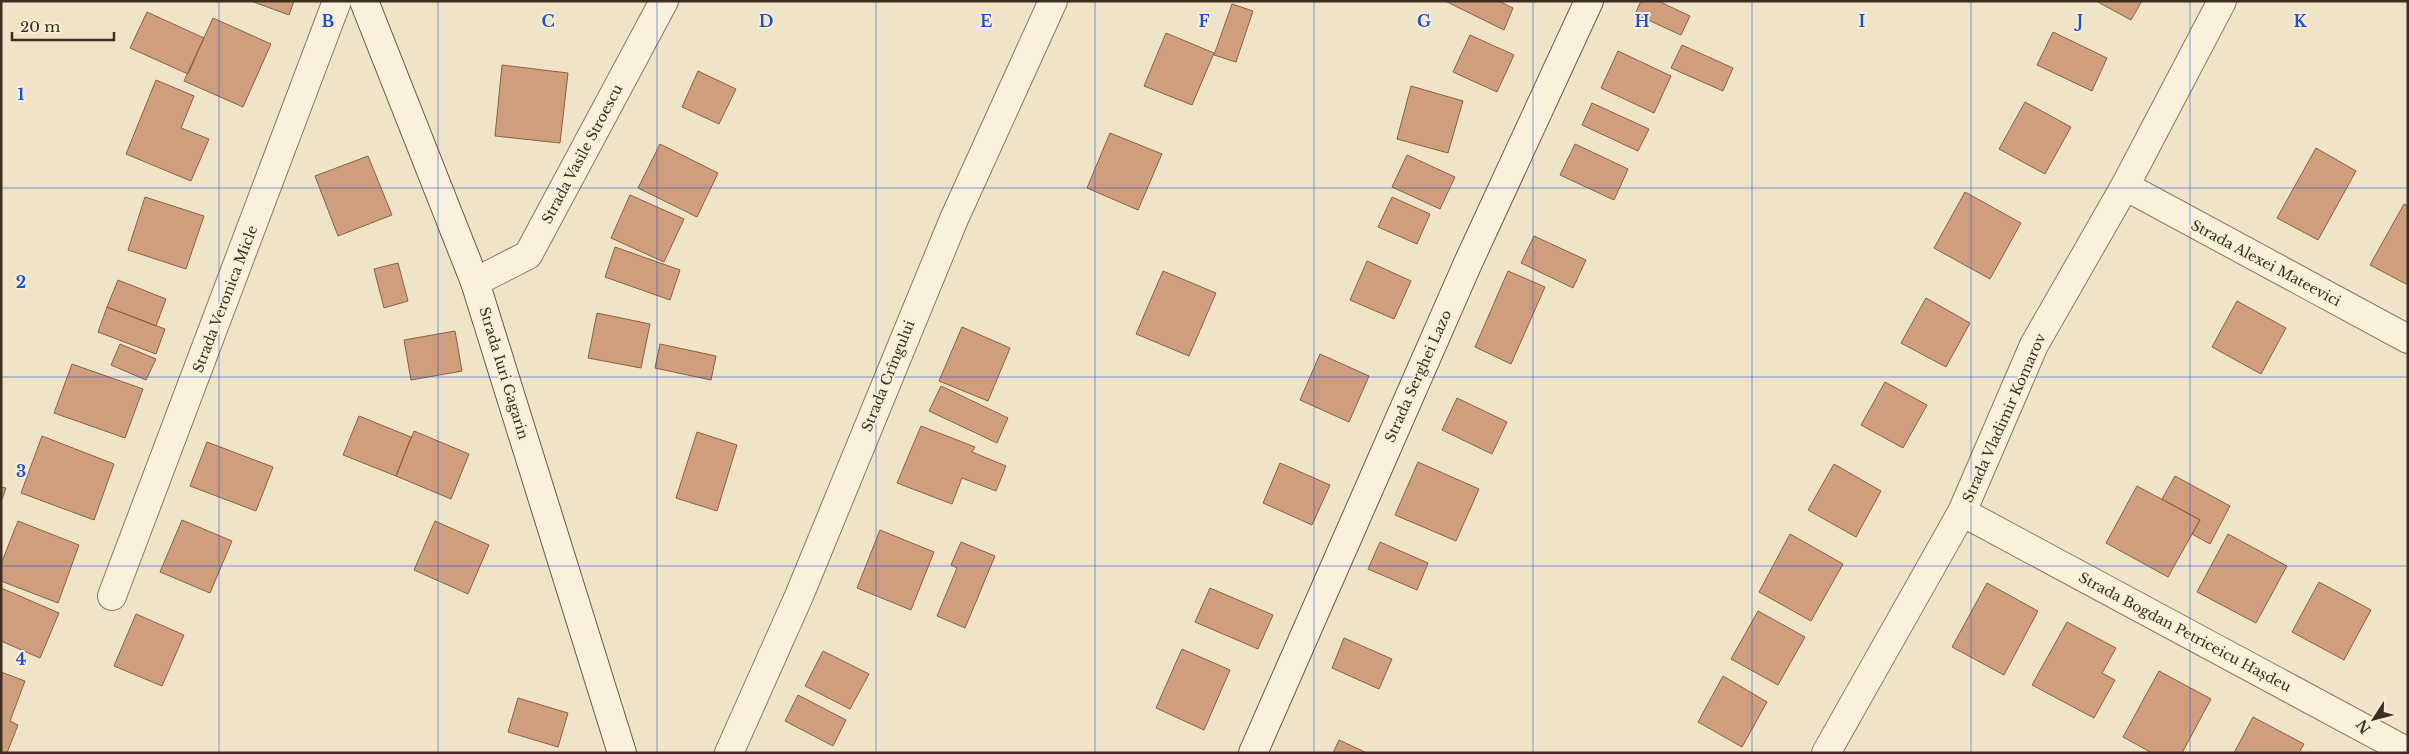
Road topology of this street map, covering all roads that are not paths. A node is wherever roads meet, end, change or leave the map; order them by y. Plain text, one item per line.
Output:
1 (337, 1) edge
2 (364, 1) edge
3 (664, 1) edge
4 (1053, 1) edge
5 (1589, 1) edge
6 (2222, 1) edge
7 (2125, 186) junction
8 (475, 282) junction
9 (2408, 340) edge
10 (1962, 512) junction
11 (112, 596) dead end
12 (2408, 752) edge
13 (622, 753) edge
14 (729, 753) edge
15 (1253, 753) edge
16 (1826, 753) edge

1 - 11 street, Strada Veronica Micle
2 - 8 street, Strada Iuri Gagarin
3 - 8 street, Strada Vasile Stroescu
4 - 14 street, Strada Crîngului
5 - 15 street, Strada Serghei Lazo
6 - 7 street, Strada Vladimir Komarov
7 - 9 street, Strada Alexei Mateevici
7 - 10 street, Strada Vladimir Komarov
8 - 13 street, Strada Iuri Gagarin
10 - 12 street, Strada Bogdan Petriceicu Hașdeu
10 - 16 street, Strada Vladimir Komarov

